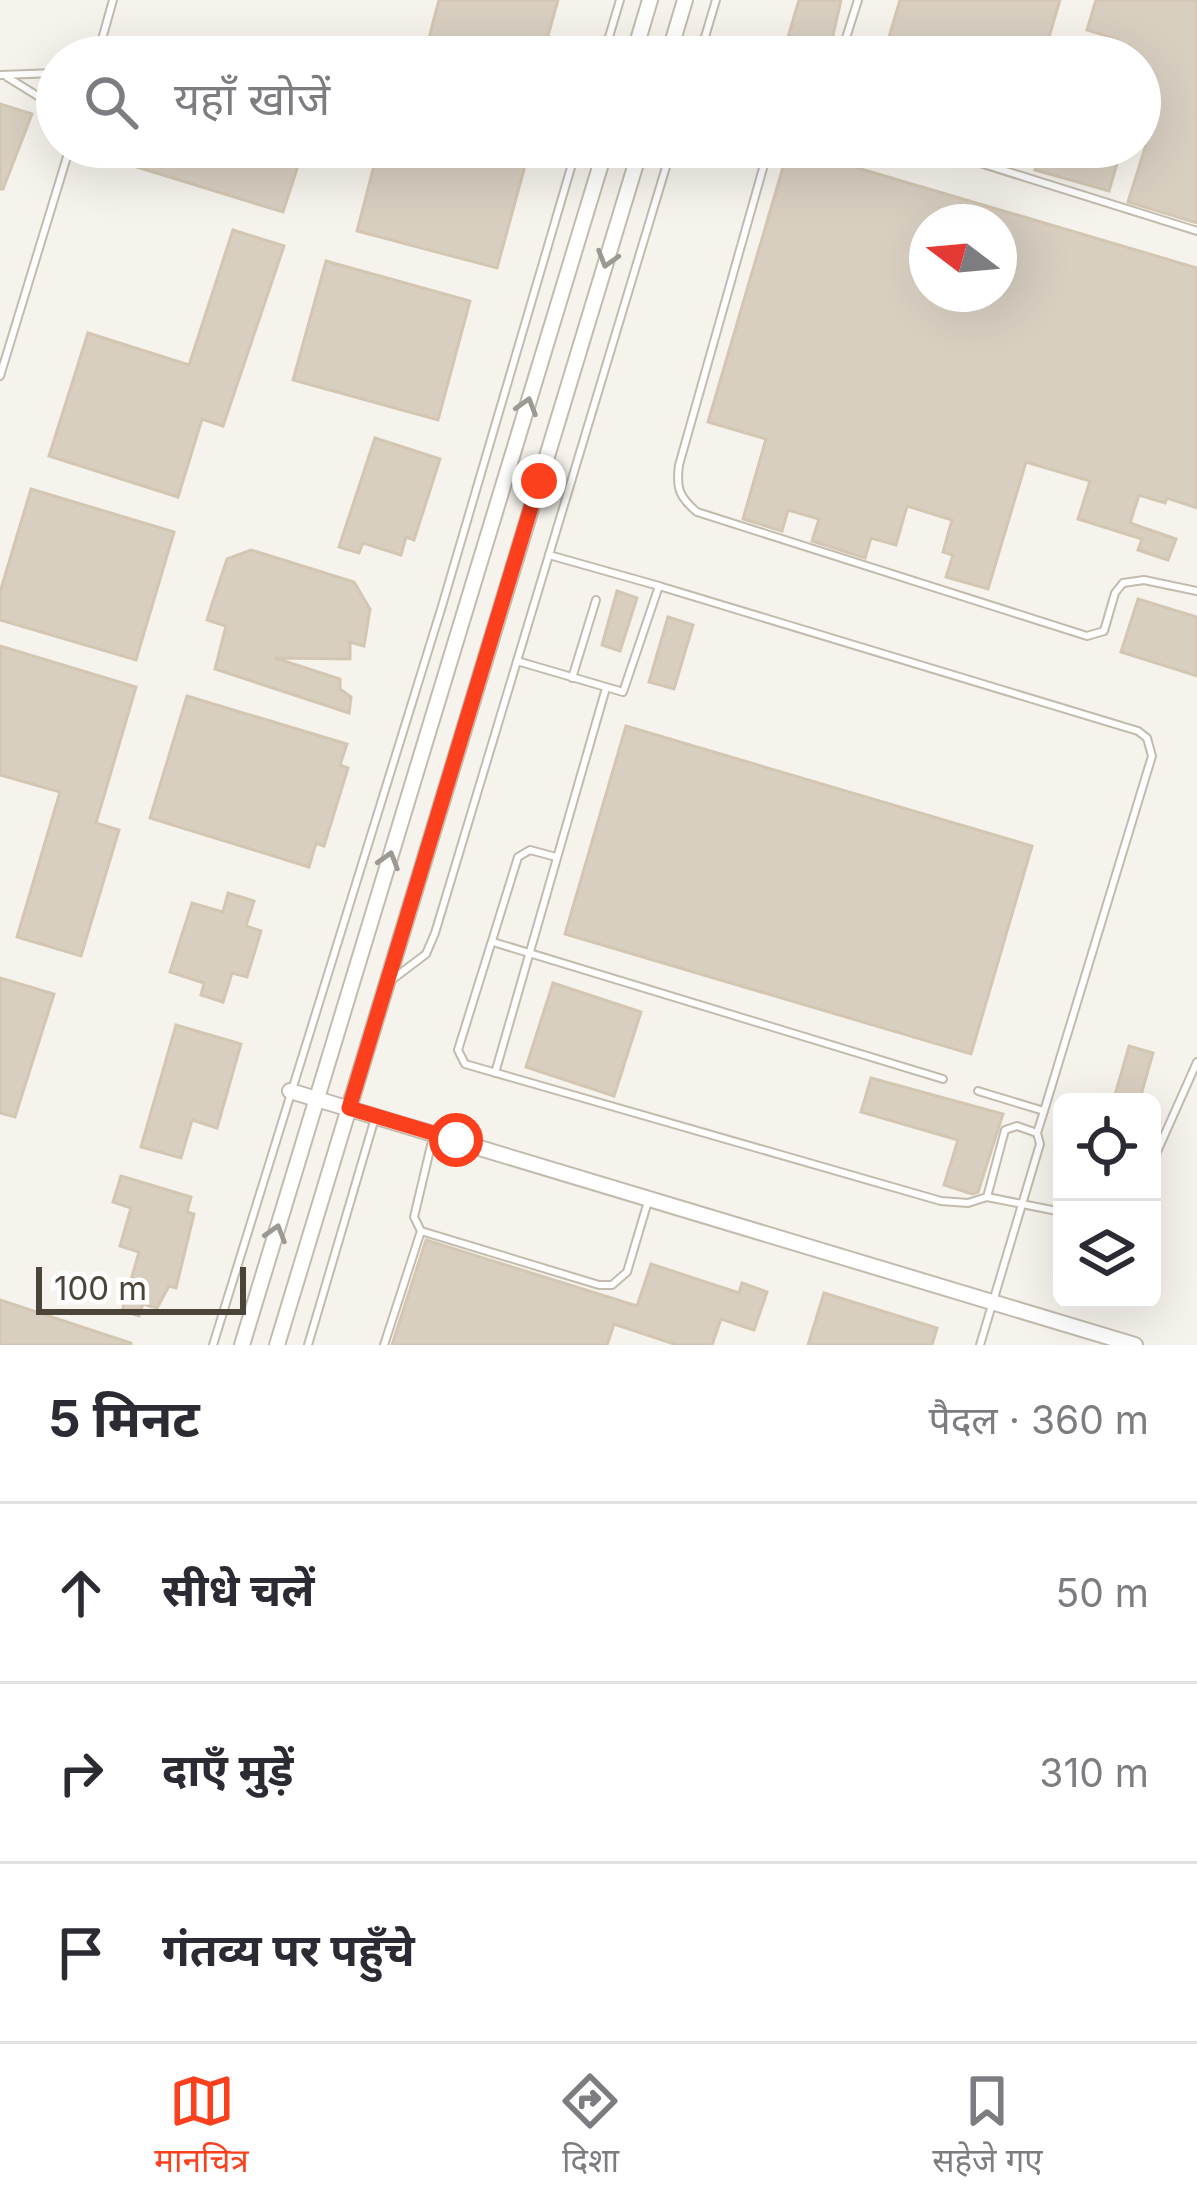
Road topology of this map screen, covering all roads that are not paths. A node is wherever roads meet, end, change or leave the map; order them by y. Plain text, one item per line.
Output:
1 (113, 0) edge
2 (620, 0) edge
3 (650, 0) edge
4 (685, 0) edge
5 (716, 0) edge
6 (857, 0) edge
7 (103, 36) edge
8 (609, 36) edge
9 (639, 36) edge
10 (674, 36) edge
11 (705, 36) edge
12 (846, 36) edge
13 (36, 74) edge
14 (4, 76) edge
15 (36, 95) edge
16 (64, 168) edge
17 (571, 168) edge
18 (600, 168) edge
19 (634, 168) edge
20 (666, 168) edge
21 (764, 168) edge
22 (996, 168) edge
23 (1197, 231) edge
24 (0, 376) edge
25 (549, 555) junction
26 (659, 586) junction
27 (1197, 591) edge
28 (596, 600) dead end
29 (518, 661) junction
30 (572, 678) junction
31 (606, 688) junction
32 (556, 856) junction
33 (492, 941) junction
34 (531, 952) junction
35 (386, 985) junction
36 (1197, 1062) edge
37 (495, 1073) junction
38 (943, 1079) dead end
39 (290, 1091) junction
40 (978, 1091) dead end
41 (317, 1098) junction
42 (349, 1108) junction
43 (1044, 1111) junction
44 (376, 1116) junction
45 (434, 1133) junction
46 (1037, 1133) junction
47 (1161, 1143) edge
48 (987, 1197) junction
49 (650, 1198) junction
50 (1020, 1203) junction
51 (1053, 1210) edge
52 (421, 1231) junction
53 (994, 1300) junction
54 (213, 1345) edge
55 (242, 1345) edge
56 (277, 1345) edge
57 (308, 1345) edge
58 (384, 1345) edge
59 (980, 1345) edge
60 (1135, 1345) edge

1 - 7 lane
2 - 8 lane
3 - 9 street
4 - 10 street
5 - 11 lane
6 - 12 lane
13 - 14 lane
14 - 15 lane
16 - 24 lane
17 - 39 lane
41 -> 18 street
19 -> 35 street
20 - 25 lane
21 - 27 lane
22 - 23 lane
25 - 26 lane
25 - 29 lane
26 - 31 lane
26 - 43 lane
28 - 30 lane
29 - 30 lane
29 - 35 lane
30 - 31 lane
31 - 32 lane
32 - 33 lane
32 - 34 lane
33 - 34 lane
33 - 37 lane
34 - 37 lane
34 - 38 lane
35 - 42 street
36 - 47 lane
37 - 48 lane
39 - 41 street
39 - 54 lane
40 - 43 lane
41 - 42 street
55 -> 41 street
42 - 44 street
42 - 56 street
43 - 46 lane
44 - 45 street
44 - 57 lane
45 - 49 street
45 - 52 lane
46 - 48 lane
46 - 50 lane
48 - 50 lane
49 - 52 lane
49 - 53 street
50 - 51 lane
50 - 53 lane
52 - 58 lane
53 - 59 lane
53 - 60 street

